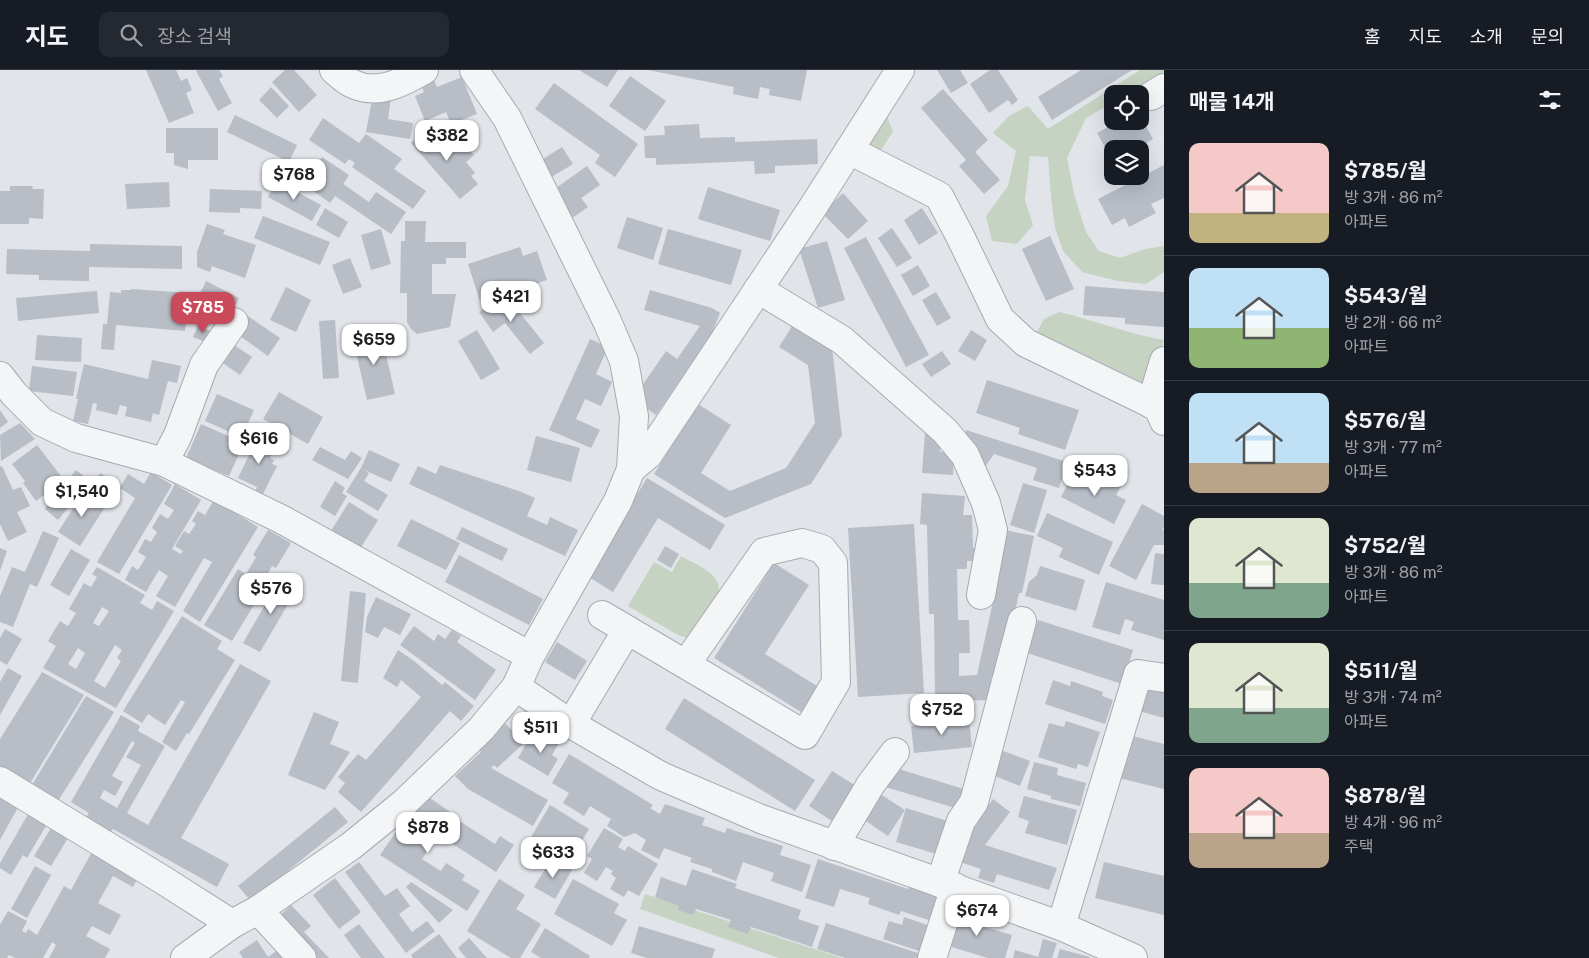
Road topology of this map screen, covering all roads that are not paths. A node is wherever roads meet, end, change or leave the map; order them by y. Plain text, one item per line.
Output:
1 (334, 70) edge
2 (424, 70) edge
3 (474, 70) edge
4 (900, 70) edge
5 (847, 154) junction
6 (758, 289) junction
7 (234, 322) dead end
8 (1164, 361) edge
9 (0, 376) edge
10 (1157, 413) edge
11 (164, 462) junction
12 (631, 469) junction
13 (981, 595) dead end
14 (602, 615) dead end
15 (1022, 621) dead end
16 (627, 630) junction
17 (530, 656) junction
18 (686, 664) junction
19 (1151, 676) edge
20 (516, 687) junction
21 (571, 724) junction
22 (895, 752) dead end
23 (0, 781) edge
24 (834, 846) junction
25 (947, 885) junction
26 (258, 910) junction
27 (232, 924) junction
28 (1061, 926) junction
29 (185, 958) edge
30 (302, 958) edge
31 (932, 958) edge
32 (1132, 958) edge

1 - 2 street
3 - 12 street
4 - 5 street
5 - 6 street
5 - 10 street
6 - 12 street
6 - 13 street
7 - 11 street
8 - 10 street
9 - 11 street
11 - 17 street
12 - 17 street
14 - 16 street
15 - 25 street
16 - 18 street
16 - 21 street
17 - 20 street
18 - 18 street
19 - 28 street
20 - 21 street
20 - 26 street
21 - 24 street
22 - 24 street
23 - 27 street
24 - 25 street
25 - 28 street
25 - 31 street
26 - 27 street
26 - 30 street
27 - 29 street
28 - 32 street

